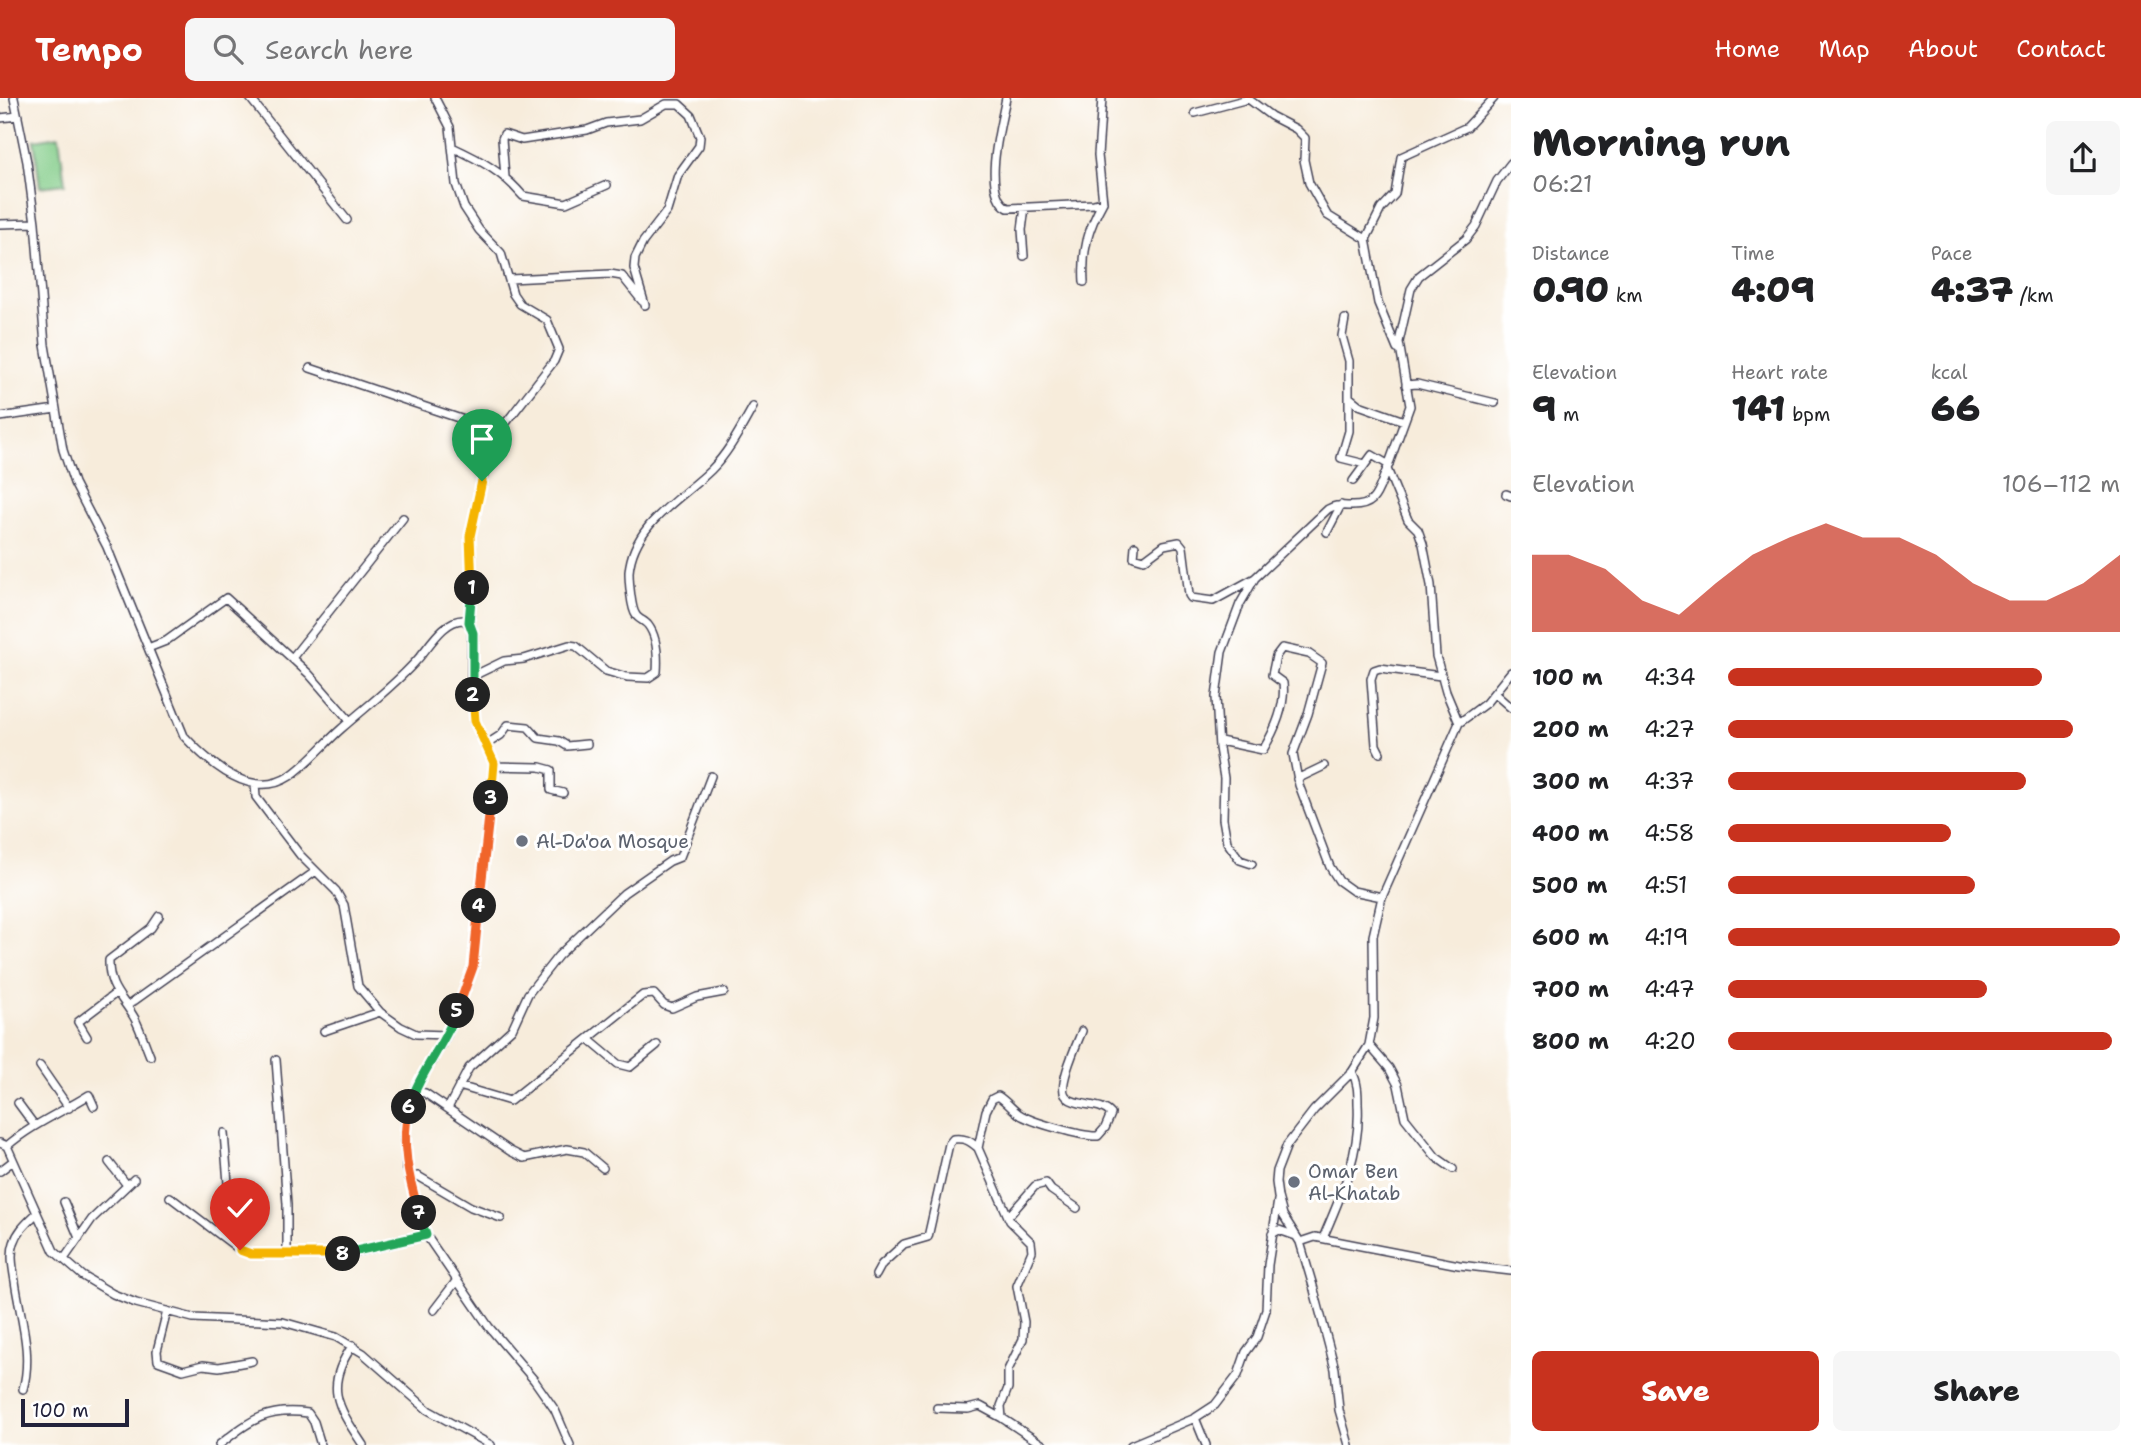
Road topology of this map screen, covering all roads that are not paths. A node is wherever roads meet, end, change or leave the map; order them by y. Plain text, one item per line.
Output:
1 (12, 98) edge
2 (250, 98) edge
3 (435, 98) edge
4 (1006, 98) edge
5 (1102, 98) edge
6 (1248, 98) edge
7 (1494, 98) edge
8 (18, 111) junction
9 (1195, 113) dead end
10 (0, 118) edge
11 (452, 147) junction
12 (1511, 163) edge
13 (505, 177) junction
14 (607, 185) dead end
15 (1103, 202) junction
16 (1025, 207) junction
17 (347, 220) dead end
18 (35, 223) junction
19 (0, 224) edge
20 (1366, 239) junction
21 (1024, 256) dead end
22 (510, 279) junction
23 (1084, 282) dead end
24 (1345, 319) dead end
25 (1402, 359) junction
26 (310, 368) dead end
27 (1406, 385) junction
28 (1349, 397) junction
29 (1495, 403) dead end
30 (753, 407) dead end
31 (56, 410) junction
32 (0, 417) edge
33 (1404, 421) junction
34 (495, 437) junction
35 (1366, 464) junction
36 (1388, 467) junction
37 (1353, 481) dead end
38 (1341, 505) junction
39 (403, 518) dead end
40 (1327, 532) dead end
41 (1135, 546) dead end
42 (1255, 578) junction
43 (469, 622) junction
44 (148, 648) junction
45 (292, 658) junction
46 (1511, 672) edge
47 (1441, 676) junction
48 (471, 677) junction
49 (1494, 693) junction
50 (1511, 708) edge
51 (350, 721) junction
52 (1459, 723) junction
53 (1220, 741) junction
54 (487, 744) junction
55 (587, 744) dead end
56 (1380, 753) dead end
57 (494, 766) junction
58 (1324, 766) dead end
59 (711, 776) dead end
60 (1297, 779) junction
61 (255, 784) junction
62 (563, 793) dead end
63 (1252, 864) dead end
64 (316, 871) junction
65 (1382, 897) junction
66 (159, 916) dead end
67 (724, 992) dead end
68 (116, 993) junction
69 (127, 1006) junction
70 (380, 1012) junction
71 (324, 1031) dead end
72 (1082, 1031) dead end
73 (447, 1035) junction
74 (87, 1037) dead end
75 (588, 1039) junction
76 (657, 1045) dead end
77 (1369, 1045) junction
78 (150, 1056) dead end
79 (276, 1060) dead end
80 (40, 1066) dead end
81 (1352, 1072) junction
82 (459, 1086) junction
83 (414, 1091) junction
84 (18, 1103) dead end
85 (94, 1106) dead end
86 (69, 1108) junction
87 (447, 1108) junction
88 (35, 1126) junction
89 (224, 1133) dead end
90 (4, 1144) edge
91 (978, 1148) junction
92 (13, 1161) junction
93 (109, 1162) dead end
94 (603, 1168) dead end
95 (1453, 1169) dead end
96 (0, 1171) edge
97 (409, 1178) junction
98 (134, 1179) dead end
99 (127, 1185) junction
100 (170, 1197) dead end
101 (1278, 1198) junction
102 (64, 1202) dead end
103 (1077, 1208) dead end
104 (37, 1213) junction
105 (1008, 1217) junction
106 (501, 1218) dead end
107 (1272, 1234) junction
108 (426, 1235) junction
109 (79, 1238) junction
110 (1323, 1238) junction
111 (1298, 1239) junction
112 (230, 1242) junction
113 (287, 1254) junction
114 (64, 1259) junction
115 (1511, 1271) edge
116 (876, 1275) dead end
117 (457, 1280) junction
118 (434, 1310) dead end
119 (167, 1311) junction
120 (353, 1345) junction
121 (252, 1361) dead end
122 (23, 1389) dead end
123 (937, 1408) dead end
124 (1002, 1418) junction
125 (1195, 1418) junction
126 (219, 1445) edge
127 (321, 1445) edge
128 (363, 1445) edge
129 (491, 1445) edge
130 (570, 1445) edge
131 (1043, 1445) edge
132 (1131, 1445) edge
133 (1206, 1445) edge
134 (1349, 1445) edge

1 - 8 street
2 - 17 street
3 - 11 street
4 - 16 street
5 - 15 street
6 - 9 street
6 - 20 street
7 - 20 street
8 - 10 street
8 - 18 street
11 - 13 street
11 - 22 street
12 - 25 street
13 - 14 street
13 - 22 street
15 - 16 street
15 - 23 street
16 - 21 street
18 - 19 street
18 - 31 street
20 - 25 street
22 - 34 street
24 - 28 street
25 - 27 street
26 - 34 street
27 - 29 street
27 - 33 street
28 - 33 street
28 - 35 street
30 - 48 street
31 - 32 street
31 - 44 street
33 - 36 street
34 - 43 street
35 - 36 street
35 - 37 street
36 - 38 street
36 - 47 street
38 - 40 street
38 - 42 street
39 - 45 street
41 - 42 street
42 - 53 street
43 - 48 street
43 - 51 street
44 - 45 street
44 - 61 street
45 - 51 street
46 - 49 street
47 - 52 street
47 - 56 street
48 - 54 street
49 - 50 street
49 - 52 street
51 - 61 street
52 - 65 street
53 - 60 street
53 - 63 street
54 - 55 street
54 - 57 street
57 - 62 street
57 - 73 street
58 - 60 street
59 - 82 street
60 - 65 street
61 - 64 street
64 - 69 street
64 - 70 street
65 - 77 street
66 - 68 street
67 - 75 street
68 - 69 street
68 - 74 street
69 - 78 street
70 - 71 street
70 - 73 street
72 - 91 street
73 - 83 street
75 - 76 street
75 - 82 street
77 - 81 street
77 - 95 street
79 - 113 street
80 - 86 street
81 - 101 street
81 - 110 street
82 - 87 street
83 - 87 street
83 - 97 street
84 - 88 street
85 - 86 street
86 - 88 street
87 - 94 street
88 - 90 street
89 - 112 street
90 - 92 street
91 - 105 street
91 - 116 street
92 - 96 street
92 - 104 street
93 - 99 street
97 - 106 street
97 - 108 street
98 - 99 street
99 - 109 street
100 - 112 street
101 - 107 street
101 - 111 street
102 - 109 street
103 - 105 street
104 - 114 street
104 - 122 street
105 - 124 street
107 - 111 street
107 - 125 street
108 - 113 street
108 - 117 street
109 - 114 street
110 - 111 street
110 - 115 street
111 - 134 street
112 - 113 street
114 - 119 street
117 - 118 street
117 - 130 street
119 - 120 street
119 - 121 street
120 - 128 street
120 - 129 street
123 - 124 street
124 - 131 street
125 - 132 street
125 - 133 street
126 - 127 street

